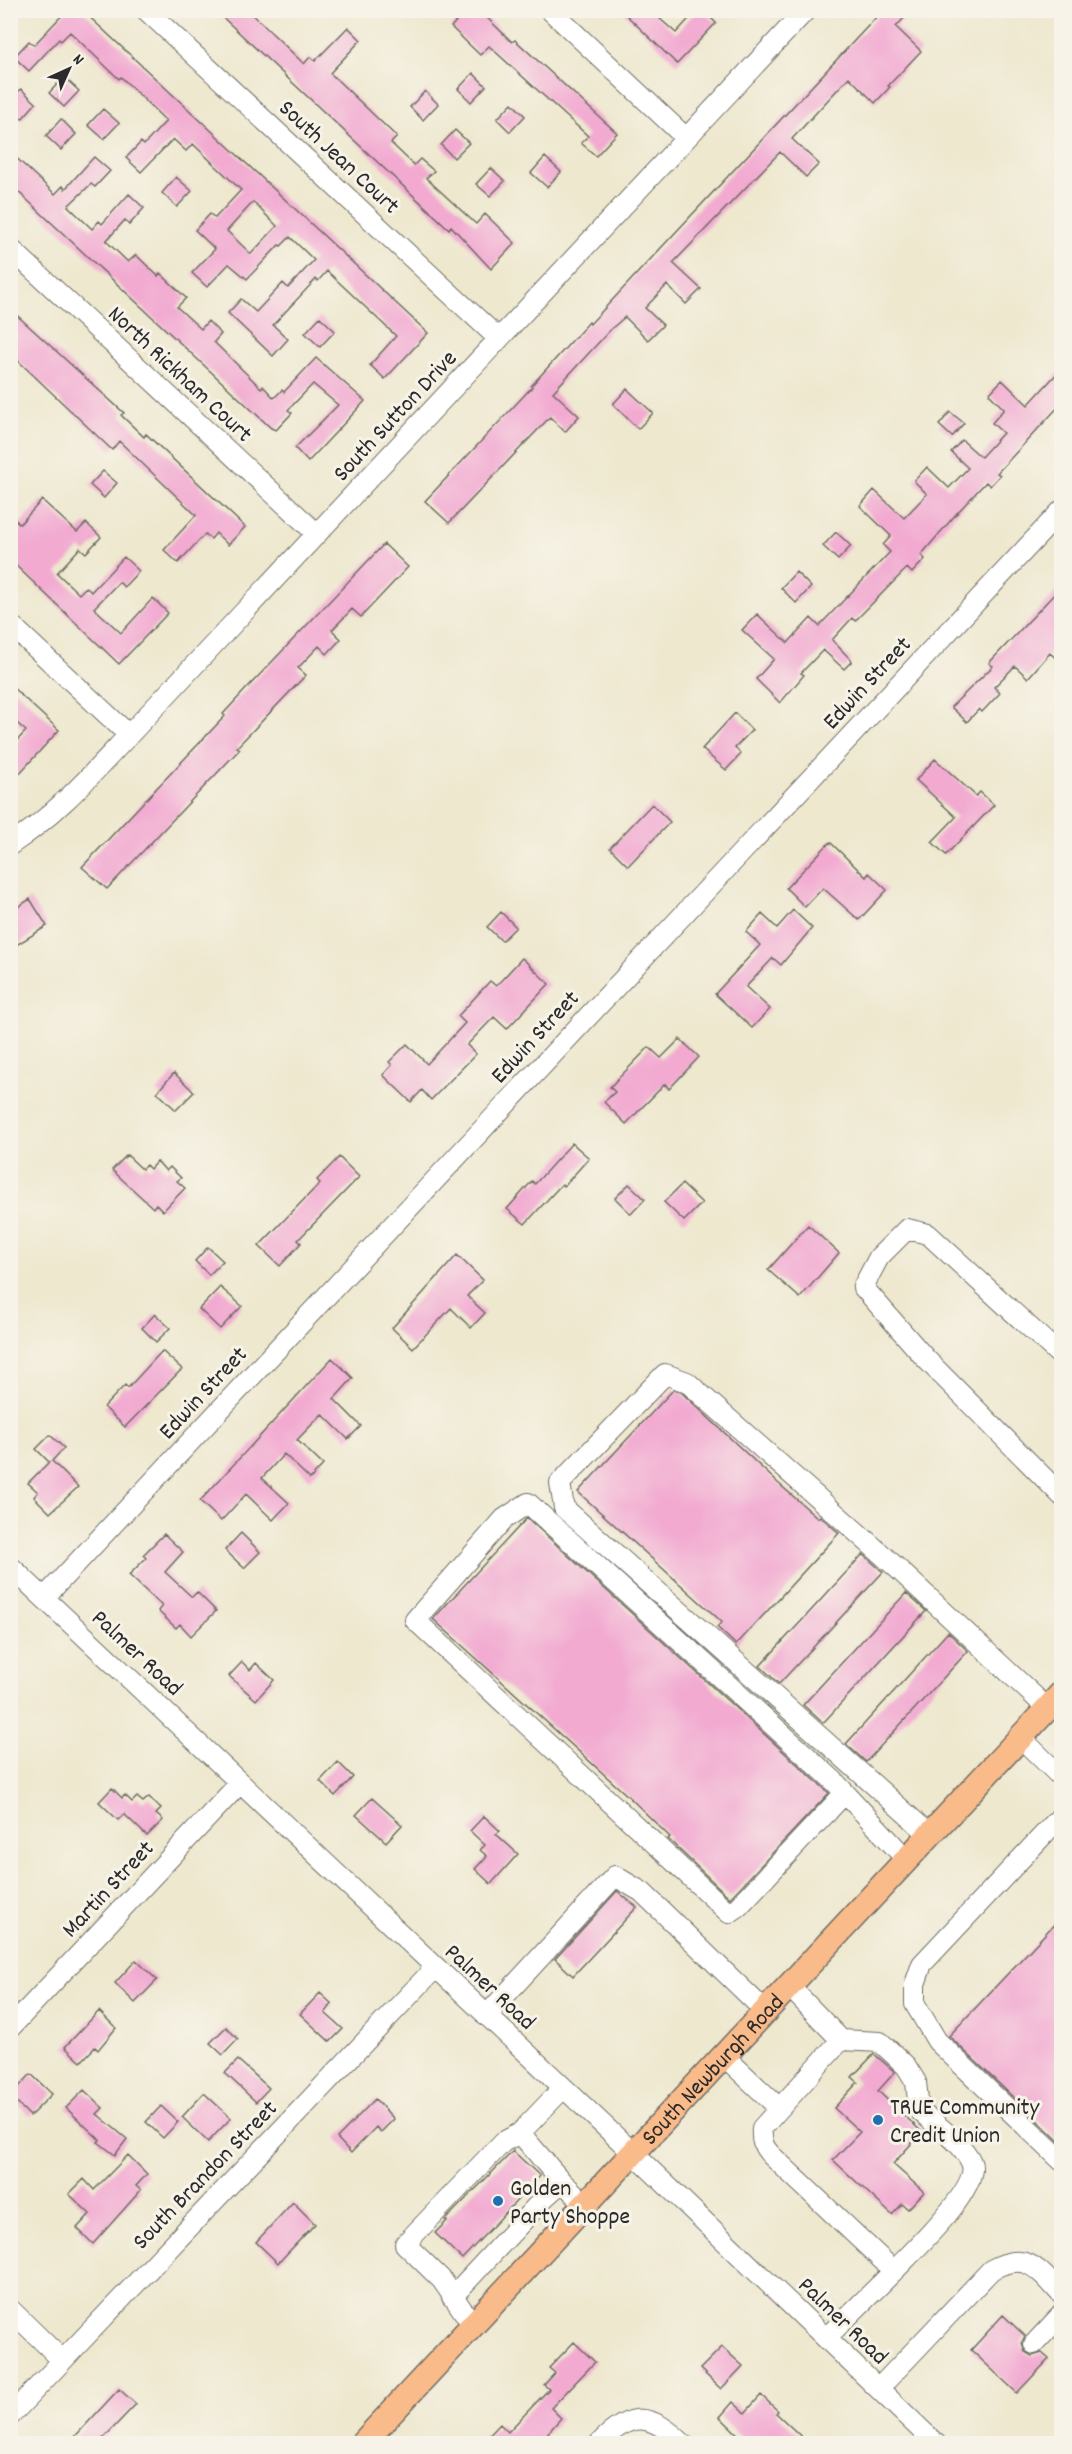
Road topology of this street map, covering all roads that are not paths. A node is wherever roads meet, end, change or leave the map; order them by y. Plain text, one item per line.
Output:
1 (146, 10) edge
2 (550, 10) edge
3 (806, 10) edge
4 (686, 138) junction
5 (10, 248) edge
6 (499, 339) junction
7 (1062, 510) edge
8 (317, 534) junction
9 (10, 624) edge
10 (129, 735) junction
11 (10, 844) edge
12 (1062, 1357) edge
13 (1062, 1496) edge
14 (10, 1566) edge
15 (44, 1598) junction
16 (1054, 1700) edge
17 (1020, 1737) junction
18 (1062, 1778) edge
19 (240, 1784) junction
20 (845, 1793) junction
21 (1062, 1815) edge
22 (930, 1835) junction
23 (907, 1860) junction
24 (435, 1968) junction
25 (789, 1986) junction
26 (765, 2011) junction
27 (486, 2016) junction
28 (10, 2028) edge
29 (841, 2040) junction
30 (723, 2055) junction
31 (563, 2088) junction
32 (779, 2108) junction
33 (520, 2133) junction
34 (632, 2152) junction
35 (1062, 2161) edge
36 (562, 2182) junction
37 (586, 2204) junction
38 (894, 2271) junction
39 (1062, 2295) edge
40 (452, 2297) junction
41 (10, 2309) edge
42 (1062, 2314) edge
43 (472, 2324) junction
44 (826, 2338) junction
45 (1034, 2344) dead end
46 (62, 2360) junction
47 (879, 2388) junction
48 (10, 2416) edge
49 (362, 2444) edge
50 (599, 2444) edge
51 (683, 2444) edge
52 (936, 2444) edge

1 - 6 street, South Jean Court
2 - 4 street
3 - 4 street, South Sutton Drive
4 - 6 street, South Sutton Drive
5 - 8 street, North Rickham Court
6 - 8 street, South Sutton Drive
7 - 15 street, Edwin Street
8 - 10 street, South Sutton Drive
9 - 10 street
10 - 11 street, South Sutton Drive
12 - 13 street
14 - 15 street, Palmer Road
15 - 19 street, Palmer Road
16 - 17 main road, South Newburgh Road
16 - 22 street
17 - 18 street
17 - 22 main road, South Newburgh Road
19 - 24 street, Palmer Road
19 - 28 street, Martin Street
20 - 20 street
20 - 23 street
21 - 35 street
22 - 23 main road, South Newburgh Road
23 - 25 main road, South Newburgh Road
24 - 27 street, Palmer Road
24 - 46 street, South Brandon Street
25 - 26 main road, South Newburgh Road
25 - 29 street
26 - 27 street
26 - 30 main road, South Newburgh Road
27 - 31 street, Palmer Road
29 - 32 street
29 - 38 street
30 - 32 street
30 - 34 main road, South Newburgh Road
31 - 33 street
31 - 34 street, Palmer Road
32 - 38 street
33 - 36 street
33 - 40 street
34 - 37 main road, South Newburgh Road
34 - 44 street, Palmer Road
36 - 37 street
36 - 40 street
37 - 43 main road, South Newburgh Road
38 - 44 street
39 - 47 street
40 - 43 street
41 - 46 street
42 - 45 street
43 - 49 main road, South Newburgh Road
44 - 47 street, Palmer Road
46 - 48 street, South Brandon Street
47 - 52 street, Palmer Road
50 - 51 street

